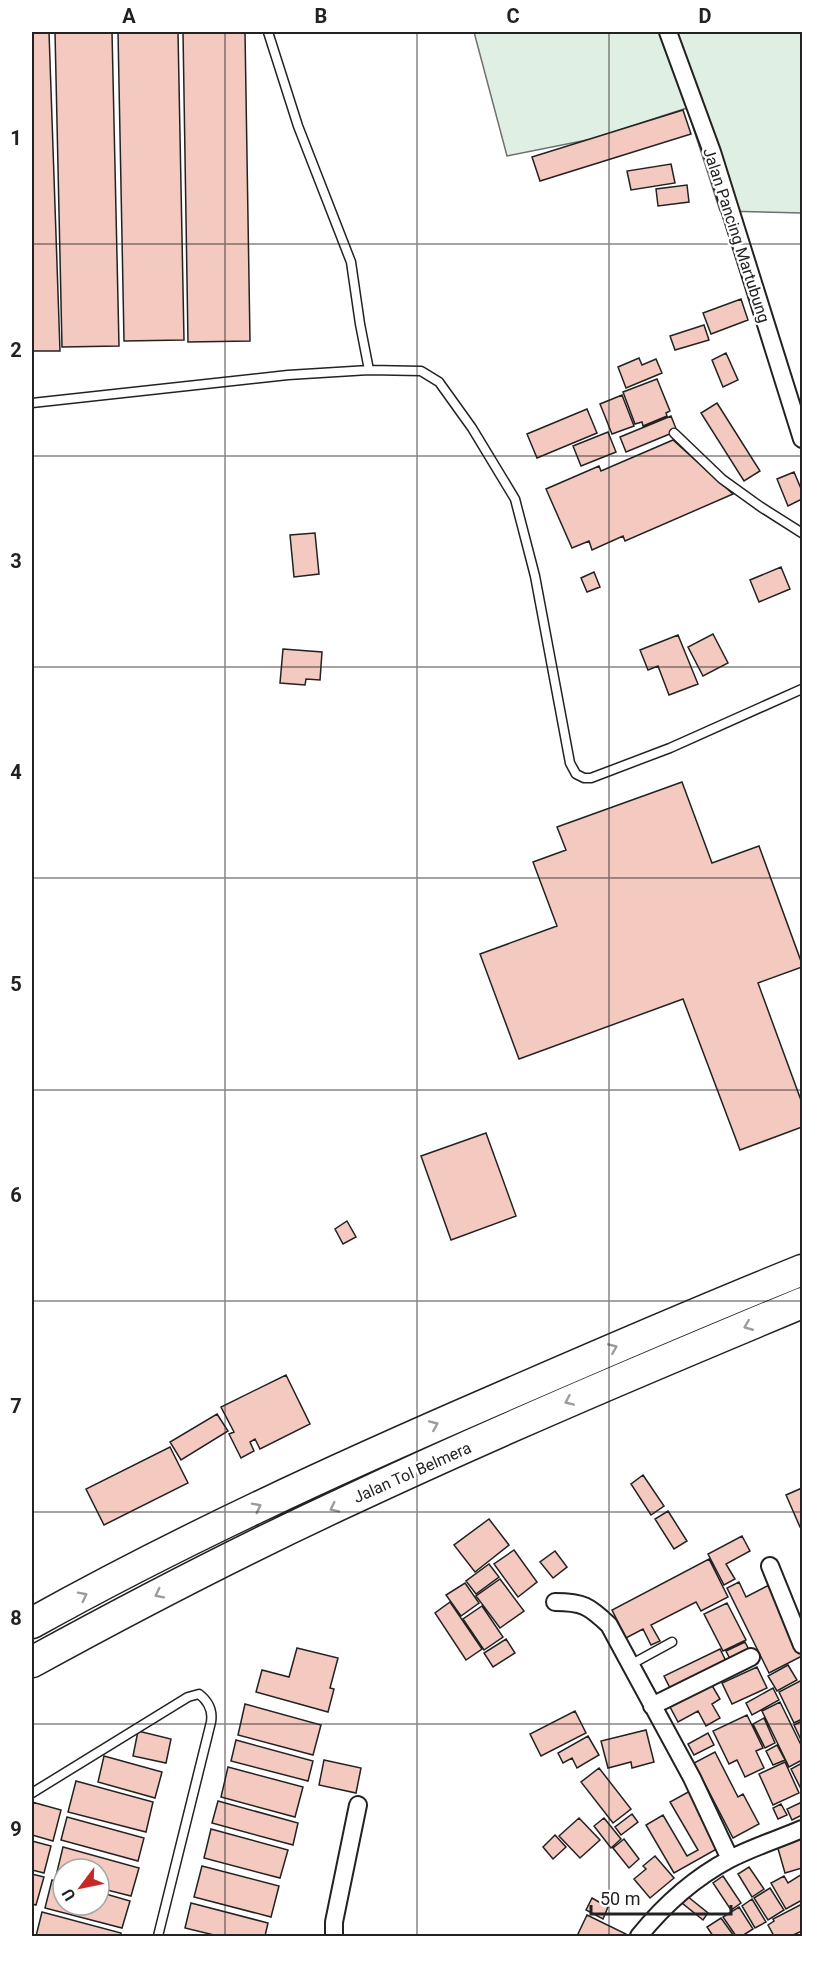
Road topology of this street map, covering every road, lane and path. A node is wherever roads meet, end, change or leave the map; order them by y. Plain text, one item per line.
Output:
1 (268, 32) edge
2 (668, 32) edge
3 (369, 370) junction
4 (32, 403) edge
5 (674, 433) dead end
6 (802, 439) edge
7 (802, 533) edge
8 (802, 689) edge
9 (802, 1270) edge
10 (802, 1303) edge
11 (770, 1566) dead end
12 (555, 1602) dead end
13 (32, 1623) edge
14 (672, 1642) dead end
15 (802, 1645) edge
16 (752, 1657) dead end
17 (32, 1662) edge
18 (630, 1666) junction
19 (652, 1706) junction
20 (32, 1793) edge
21 (358, 1805) dead end
22 (802, 1829) edge
23 (730, 1859) junction
24 (158, 1936) edge
25 (334, 1936) edge
26 (639, 1936) edge

1 - 3 lane
2 - 6 street, Jalan Pancing Martubung
3 - 4 lane
3 - 8 lane
5 - 7 lane
13 -> 9 highway, Jalan Tol Belmera
10 -> 17 highway, Jalan Tol Belmera
11 - 15 street
12 - 18 street
14 - 18 lane
16 - 19 street
18 - 19 street
19 - 23 street
20 - 24 lane
21 - 25 street
22 - 23 street
23 - 26 street

